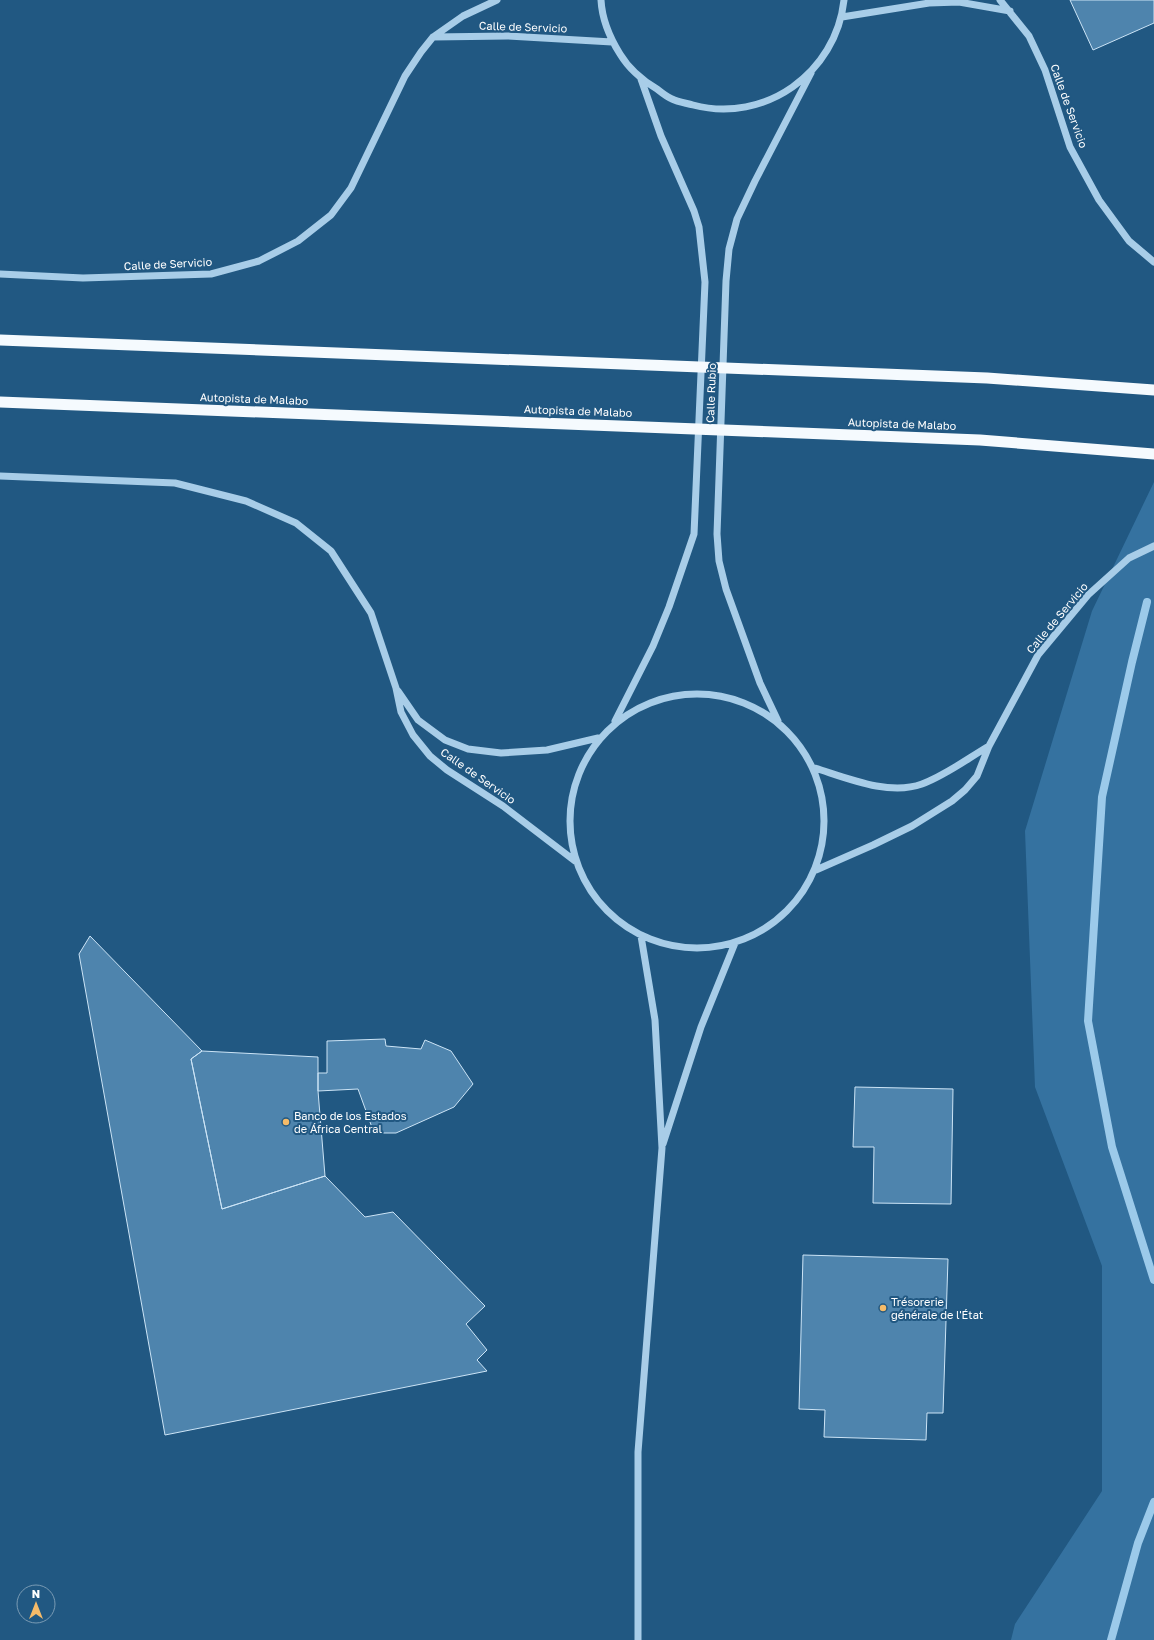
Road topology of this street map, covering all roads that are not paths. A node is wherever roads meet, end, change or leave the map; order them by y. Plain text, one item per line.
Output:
1 (497, 0) edge
2 (601, 0) edge
3 (844, 0) edge
4 (1000, 0) edge
5 (1010, 11) junction
6 (842, 17) junction
7 (433, 37) junction
8 (612, 42) junction
9 (811, 73) junction
10 (641, 79) junction
11 (1154, 262) edge
12 (0, 274) edge
13 (0, 340) edge
14 (1154, 390) edge
15 (0, 402) edge
16 (1154, 454) edge
17 (0, 476) edge
18 (1154, 546) edge
19 (396, 688) junction
20 (778, 721) junction
21 (615, 722) junction
22 (598, 738) junction
23 (989, 746) junction
24 (815, 768) junction
25 (575, 861) junction
26 (816, 870) junction
27 (641, 936) junction
28 (735, 943) junction
29 (662, 1148) junction
30 (638, 1640) edge

1 - 7 street, Calle de Servicio
2 - 8 street
3 - 6 street
4 - 5 street, Calle de Servicio
5 - 6 street
5 - 11 street, Calle de Servicio
6 - 9 street
7 - 8 street, Calle de Servicio
7 - 12 street, Calle de Servicio
8 - 10 street
9 - 10 street
9 - 20 street, Calle Rubio
10 - 21 street, Calle Rubio
13 - 14 highway
15 - 16 highway, Autopista de Malabo
17 - 19 street, Calle de Servicio
18 - 23 street, Calle de Servicio
19 - 22 street, Calle de Servicio
19 - 25 street, Calle de Servicio
20 - 21 street
20 - 24 street
21 - 22 street
22 - 25 street
23 - 24 street
23 - 26 street, Calle de Servicio
24 - 26 street
25 - 27 street
26 - 28 street
27 - 28 street
27 - 29 street
28 - 29 street
29 - 30 street

